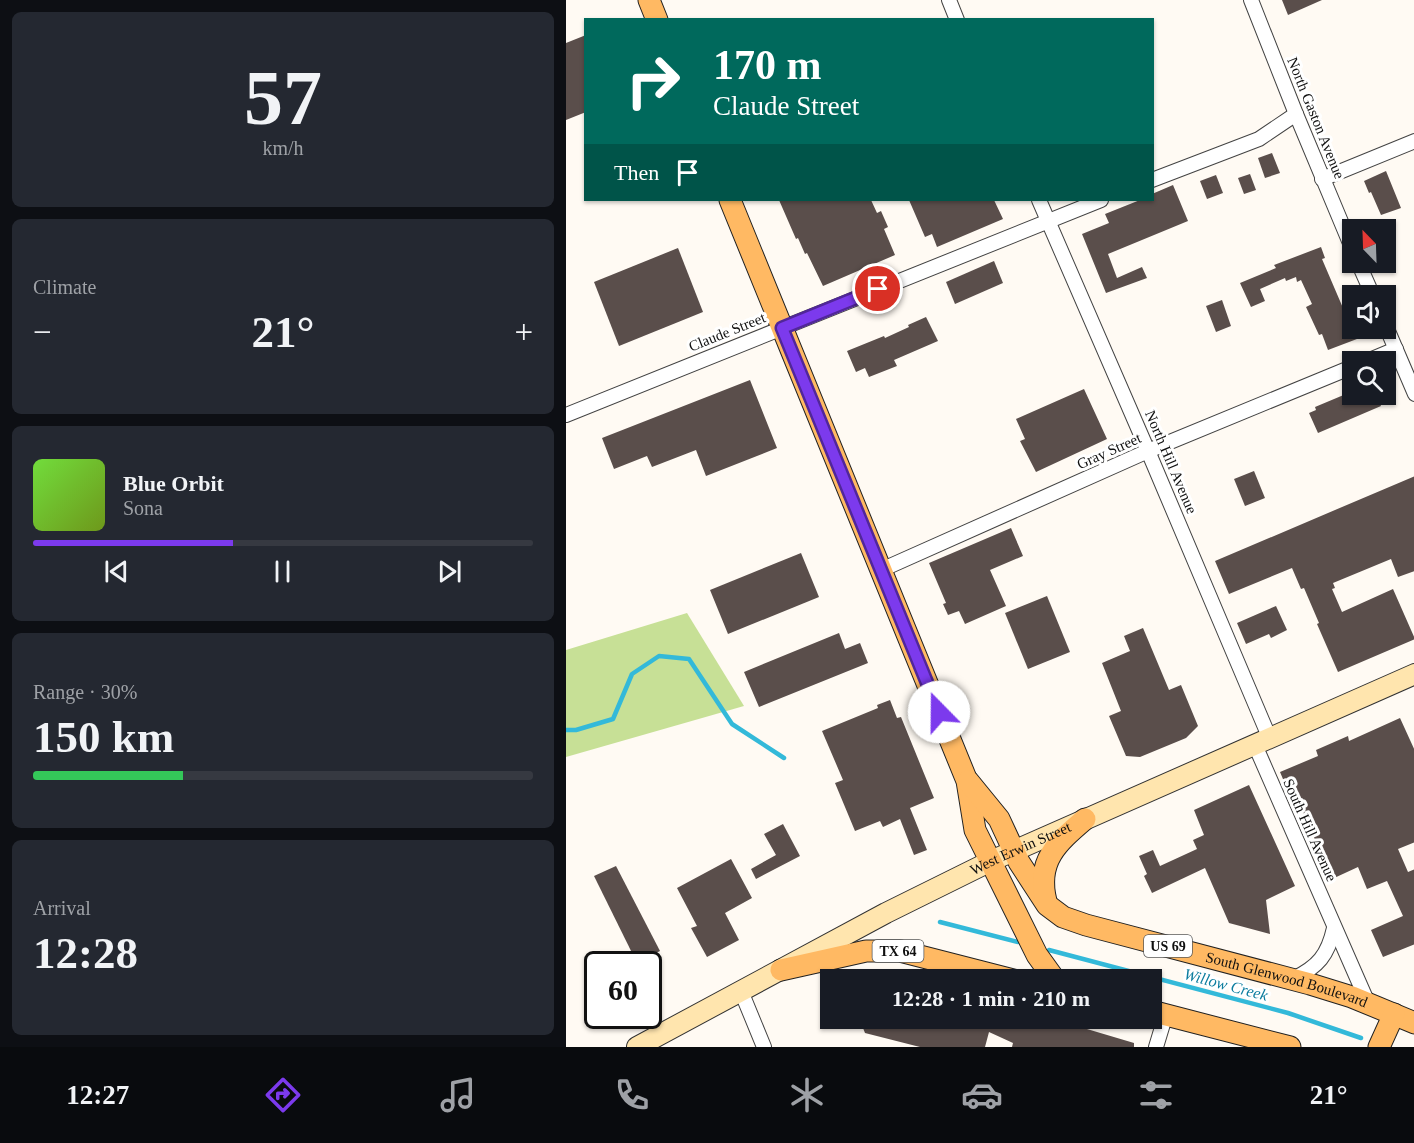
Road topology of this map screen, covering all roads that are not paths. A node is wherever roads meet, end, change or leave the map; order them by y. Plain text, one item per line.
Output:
1 (649, 0) edge
2 (948, 0) edge
3 (1251, 0) edge
4 (656, 18) edge
5 (956, 18) edge
6 (1296, 114) junction
7 (1415, 141) edge
8 (1154, 179) edge
9 (1322, 179) junction
10 (730, 201) edge
11 (1039, 201) edge
12 (1098, 201) edge
13 (1048, 220) junction
14 (1342, 225) edge
15 (782, 328) junction
16 (1392, 339) edge
17 (1396, 349) junction
18 (1391, 351) edge
19 (1342, 371) edge
20 (1415, 393) edge
21 (566, 415) edge
22 (1148, 451) junction
23 (881, 570) junction
24 (1415, 674) edge
25 (1262, 742) junction
26 (967, 781) junction
27 (1085, 819) junction
28 (1013, 851) junction
29 (991, 861) junction
30 (1047, 905) junction
31 (1334, 928) junction
32 (972, 969) edge
33 (1047, 969) edge
34 (781, 970) junction
35 (1293, 979) junction
36 (741, 991) junction
37 (1368, 1003) junction
38 (1162, 1013) edge
39 (1394, 1014) junction
40 (1414, 1023) edge
41 (1158, 1029) edge
42 (637, 1047) edge
43 (764, 1047) edge
44 (1156, 1047) edge
45 (1290, 1047) edge
46 (1379, 1047) edge

1 - 4 main road
2 - 5 street
3 - 6 street, North Gaston Avenue
6 - 8 street
6 - 9 street, North Gaston Avenue
7 - 9 street
9 - 14 street, North Gaston Avenue
10 - 15 main road, US 69
11 - 13 street, North Hill Avenue
12 - 13 street, Claude Street
13 - 15 street, Claude Street
13 - 22 street, North Hill Avenue
15 - 21 street, Claude Street
15 - 23 main road, US 69
16 - 17 street
17 - 18 street
17 - 20 street
19 - 22 street, Gray Street
22 - 23 street, Gray Street
22 - 25 street, North Hill Avenue
23 - 26 main road, US 69
24 - 25 main road, West Erwin Street
25 - 27 main road, West Erwin Street
25 - 31 street, South Hill Avenue
26 - 28 main road, US 69
26 - 29 main road, US 69
27 - 28 main road, West Erwin Street
27 - 30 main road
28 - 29 main road, West Erwin Street / TX 64
28 - 30 main road, South Glenwood Boulevard / US 69
29 - 33 main road, US 69
29 - 34 main road, West Erwin Street / TX 64
30 - 35 main road, South Glenwood Boulevard / US 69
31 - 35 street
31 - 37 street, South Hill Avenue
32 - 34 main road, TX 64
34 - 36 main road, West Erwin Street / TX 64
35 - 37 main road, South Glenwood Boulevard / US 69
36 - 42 main road, West Erwin Street / TX 64
36 - 43 street
37 - 39 main road, South Glenwood Boulevard / US 69
38 - 45 main road
39 - 40 main road, South Glenwood Boulevard / US 69
39 - 46 main road
41 - 44 street

